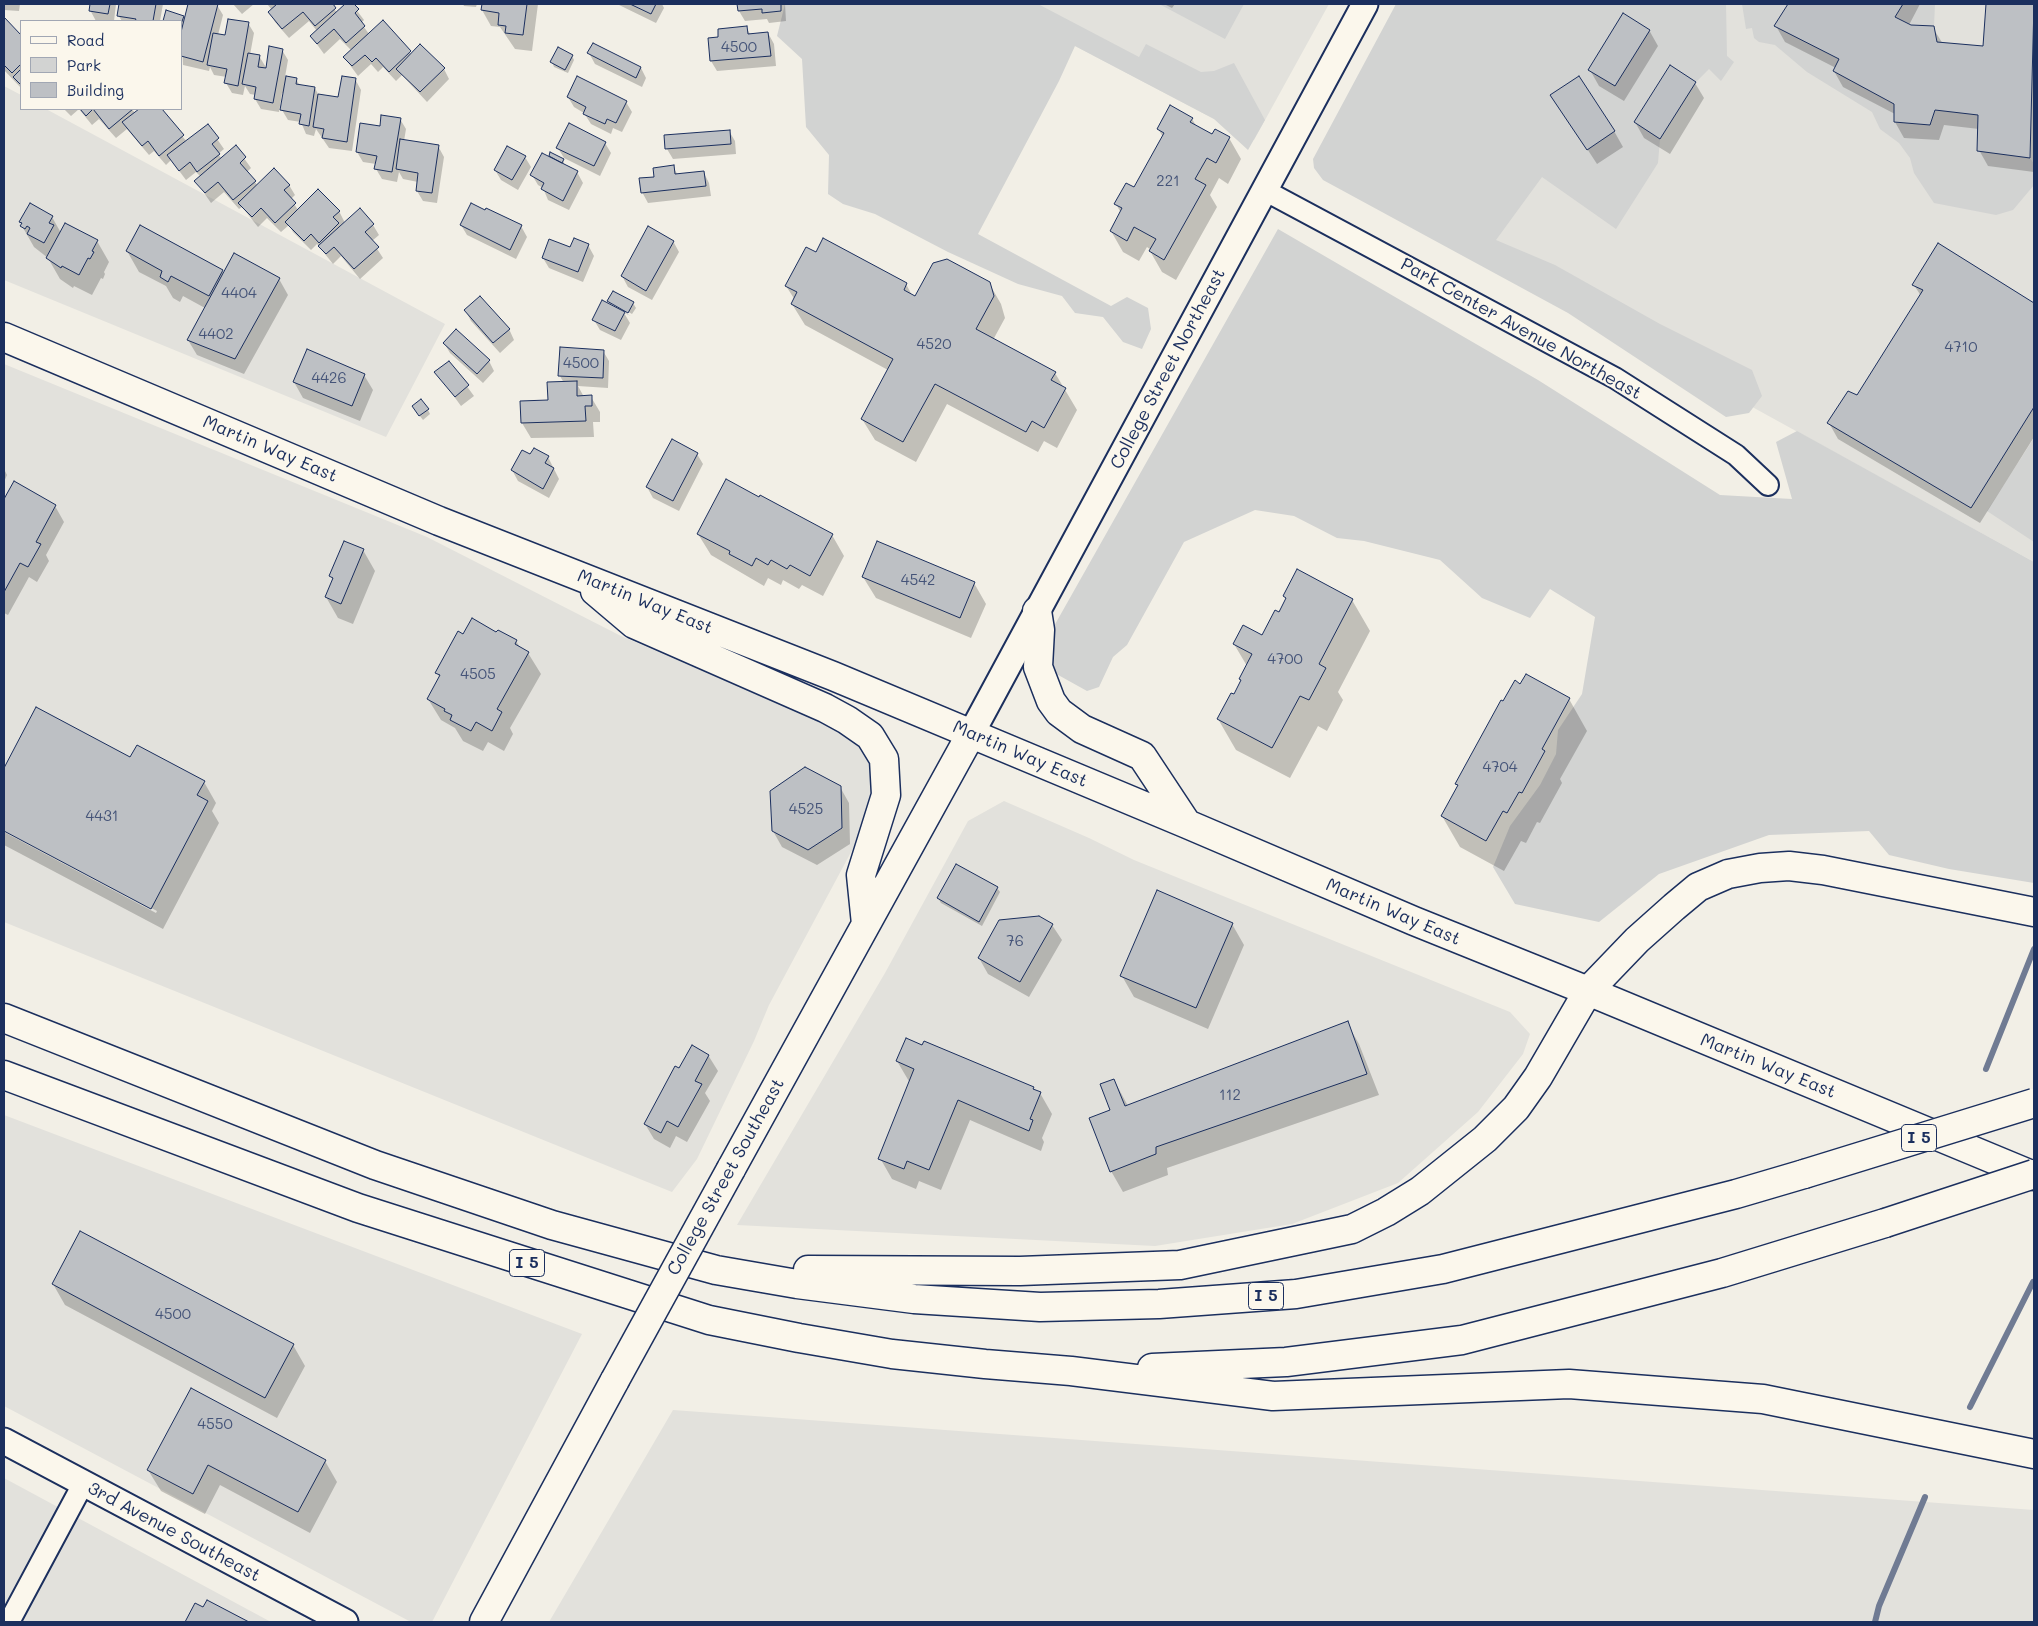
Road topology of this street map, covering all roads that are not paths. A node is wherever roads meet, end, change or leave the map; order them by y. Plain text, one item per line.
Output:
1 (1365, 4) edge
2 (1264, 190) junction
3 (4, 337) edge
4 (1768, 484) dead end
5 (574, 574) junction
6 (1037, 612) junction
7 (971, 734) junction
8 (1187, 824) junction
9 (2034, 912) edge
10 (866, 924) junction
11 (1588, 991) junction
12 (4, 1018) edge
13 (4, 1074) edge
14 (2034, 1103) edge
15 (2034, 1175) edge
16 (716, 1270) junction
17 (1071, 1371) junction
18 (4, 1441) edge
19 (2034, 1454) edge
20 (84, 1484) junction
21 (9, 1622) edge
22 (344, 1622) edge
23 (484, 1622) edge

1 - 2 street, College Street Northeast
2 - 4 street, Park Center Avenue Northeast
2 - 6 street, College Street Northeast
3 - 5 main road, Martin Way East
5 - 7 main road, Martin Way East
5 - 10 main road
6 - 7 street, College Street Northeast
6 - 8 main road
7 - 8 main road, Martin Way East
7 - 10 main road, College Street Southeast
8 - 11 main road, Martin Way East
9 - 11 main road
10 - 23 main road, College Street Southeast, bridge
11 - 15 main road, Martin Way East
11 - 16 main road
12 - 16 main road, I 5
13 - 17 main road, I 5
14 - 16 main road, I 5, bridge
15 - 17 main road, I 5, bridge
17 - 19 main road
18 - 20 street, 3rd Avenue Southeast
20 - 21 street
20 - 22 street, 3rd Avenue Southeast

